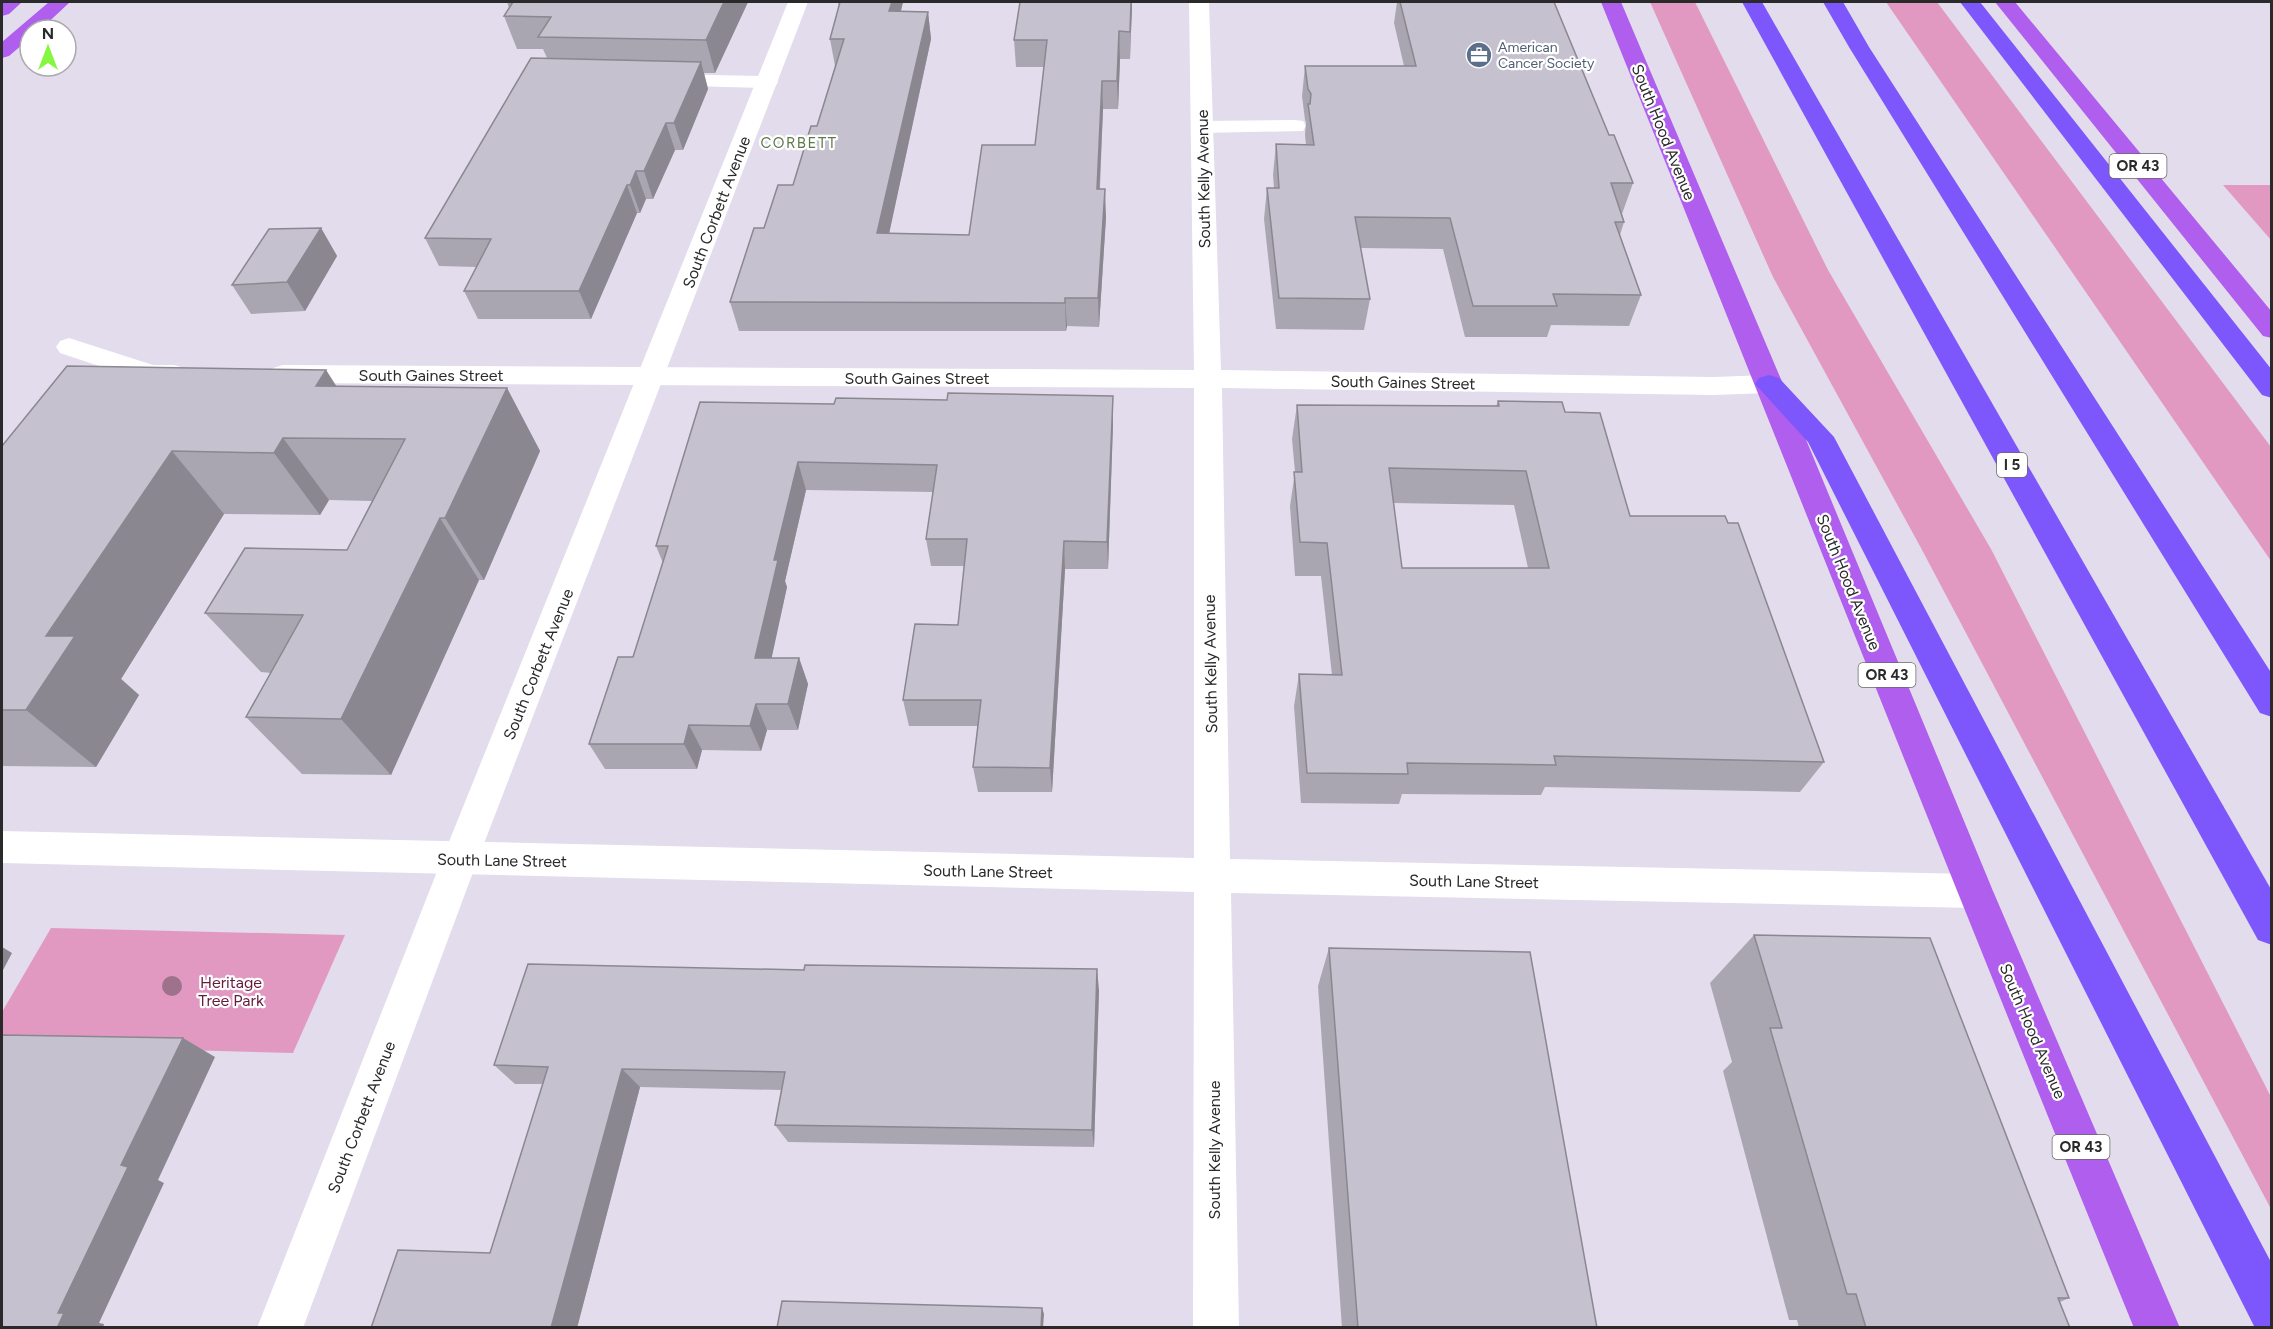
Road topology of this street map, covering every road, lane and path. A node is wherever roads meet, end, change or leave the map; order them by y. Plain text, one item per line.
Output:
1 (12, 2) edge
2 (60, 2) edge
3 (798, 2) edge
4 (1199, 2) edge
5 (1611, 2) edge
6 (1752, 2) edge
7 (1833, 2) edge
8 (1970, 2) edge
9 (2005, 2) edge
10 (2, 10) edge
11 (2, 52) edge
12 (636, 80) edge
13 (767, 82) junction
14 (1295, 126) dead end
15 (1202, 127) junction
16 (2271, 330) edge
17 (69, 347) dead end
18 (199, 374) edge
19 (258, 374) edge
20 (652, 376) junction
21 (1208, 379) junction
22 (1769, 384) junction
23 (2271, 389) edge
24 (2271, 703) edge
25 (2, 847) edge
26 (460, 859) junction
27 (1212, 876) junction
28 (1974, 891) junction
29 (2271, 928) edge
30 (2271, 1312) edge
31 (280, 1328) edge
32 (1216, 1328) edge
33 (2157, 1328) edge

1 - 10 main road
2 - 11 main road
3 - 13 street, South Corbett Avenue
4 - 15 street, South Kelly Avenue
5 - 22 main road, South Hood Avenue / OR 43
6 - 29 highway, I 5
7 - 24 highway
8 - 23 highway
9 - 16 main road, OR 43
12 - 13 street
13 - 20 street, South Corbett Avenue
14 - 15 lane
15 - 21 street, South Kelly Avenue
17 - 18 street
19 - 20 street, South Gaines Street
20 - 21 street, South Gaines Street
20 - 26 street, South Corbett Avenue
21 - 22 street, South Gaines Street
21 - 27 street, South Kelly Avenue
22 - 28 main road, South Hood Avenue / OR 43
22 - 30 highway
25 - 26 street, South Lane Street
26 - 27 street, South Lane Street
26 - 31 street, South Corbett Avenue
27 - 28 street, South Lane Street
27 - 32 street, South Kelly Avenue
28 - 33 main road, South Hood Avenue / OR 43

